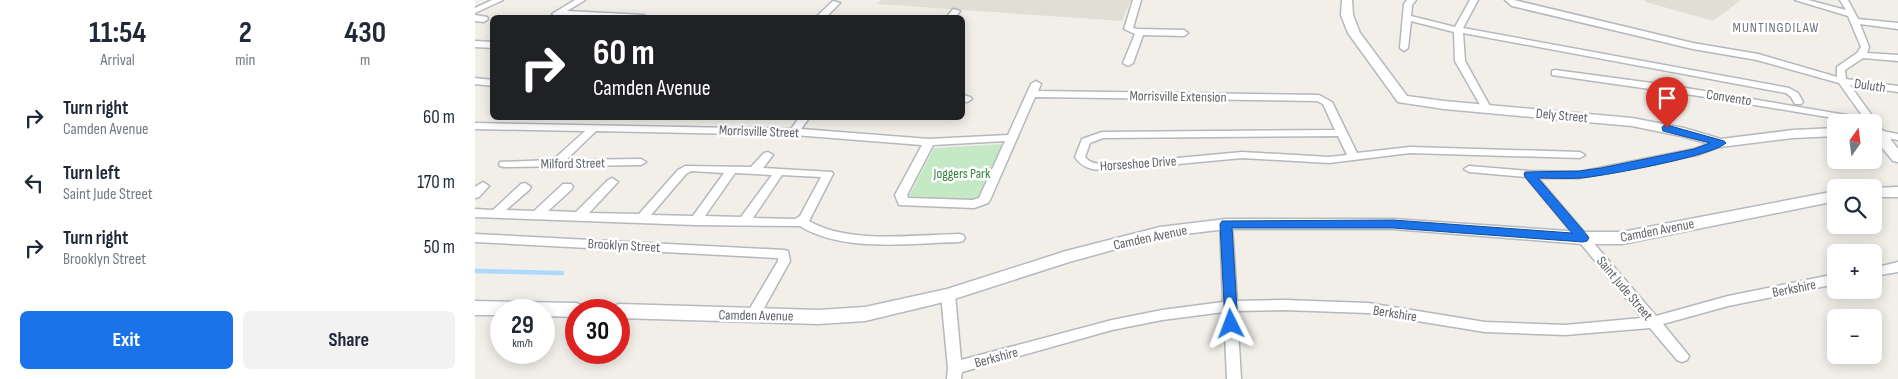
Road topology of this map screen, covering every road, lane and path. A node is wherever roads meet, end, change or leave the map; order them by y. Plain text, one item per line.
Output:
1 (499, 0) edge
2 (581, 0) edge
3 (1137, 0) edge
4 (1347, 0) edge
5 (1412, 0) edge
6 (1474, 0) edge
7 (1509, 0) edge
8 (1799, 0) edge
9 (1844, 0) edge
10 (836, 3) dead end
11 (475, 11) edge
12 (553, 15) edge
13 (822, 15) edge
14 (1853, 17) junction
15 (1408, 18) junction
16 (1898, 26) edge
17 (1458, 30) junction
18 (1140, 32) junction
19 (1184, 34) dead end
20 (475, 44) edge
21 (490, 45) edge
22 (1404, 48) dead end
23 (1861, 55) junction
24 (1898, 58) edge
25 (1128, 63) dead end
26 (1555, 73) dead end
27 (1842, 81) junction
28 (475, 82) edge
29 (490, 83) edge
30 (1898, 89) edge
31 (1798, 102) dead end
32 (1486, 108) junction
33 (1864, 114) edge
34 (1827, 118) edge
35 (803, 120) edge
36 (475, 126) edge
37 (595, 127) junction
38 (1883, 131) edge
39 (794, 132) junction
40 (1827, 132) edge
41 (1342, 133) junction
42 (1898, 136) edge
43 (1013, 138) junction
44 (1883, 139) edge
45 (929, 142) junction
46 (1720, 143) junction
47 (768, 155) dead end
48 (1580, 155) dead end
49 (1354, 158) junction
50 (1898, 158) edge
51 (641, 162) dead end
52 (555, 163) junction
53 (504, 164) dead end
54 (732, 170) junction
55 (755, 170) junction
56 (1469, 170) dead end
57 (781, 171) junction
58 (1529, 174) junction
59 (612, 182) dead end
60 (567, 186) dead end
61 (525, 188) dead end
62 (1882, 192) edge
63 (1898, 192) edge
64 (1827, 198) edge
65 (475, 213) edge
66 (496, 214) junction
67 (537, 215) junction
68 (579, 216) junction
69 (642, 218) junction
70 (695, 221) junction
71 (744, 222) junction
72 (802, 222) junction
73 (1226, 224) junction
74 (475, 238) edge
75 (959, 238) dead end
76 (1583, 238) junction
77 (1898, 267) edge
78 (1882, 270) edge
79 (1827, 281) edge
80 (948, 295) junction
81 (1230, 306) junction
82 (475, 308) edge
83 (565, 310) edge
84 (630, 311) edge
85 (753, 315) junction
86 (1653, 322) junction
87 (1681, 356) dead end
88 (954, 374) edge
89 (1234, 379) edge

1 - 11 street
2 - 12 street
3 - 18 street
4 - 32 street, Dely Street
5 - 15 street
6 - 17 street
7 - 27 street, Duluth
8 - 14 street
9 - 14 street
10 - 13 street
14 - 16 street
14 - 23 street
15 - 17 street
15 - 22 street
17 - 31 street
17 - 32 street
18 - 19 street
18 - 25 street
20 - 21 street
23 - 24 street
23 - 27 street
26 - 34 street, Convento
27 - 30 street, Duluth
27 - 33 street
28 - 29 street
32 - 46 street, Dely Street
35 - 39 street
36 - 37 street, Morrisville Street
37 - 39 street, Morrisville Street
37 - 52 street
38 - 42 street, Convento
39 - 45 street, Morrisville Street
40 - 46 street, Dely Street
41 - 43 street, Morrisville Extension
41 - 49 street
41 - 49 street, Horseshoe Drive
43 - 45 street, Morrisville Street
43 - 45 street
44 - 50 street
46 - 58 street
47 - 55 street
48 - 49 street, Horseshoe Drive
51 - 52 street, Milford Street
52 - 53 street, Milford Street
54 - 55 street
54 - 69 street
54 - 70 street
55 - 57 street
56 - 58 street
57 - 71 street
57 - 72 street
58 - 76 street, Saint Jude Street
59 - 68 street
60 - 67 street
61 - 66 street
62 - 63 street
64 - 76 street, Camden Avenue
65 - 66 street
66 - 67 street
67 - 68 street
68 - 69 street
69 - 70 street
70 - 71 street
71 - 72 street
72 - 75 street
73 - 76 street, Camden Avenue
73 - 80 street, Camden Avenue
73 - 81 street
74 - 85 street, Brooklyn Street
76 - 86 street, Saint Jude Street
77 - 78 street
79 - 86 street, Berkshire
80 - 85 street, Camden Avenue
80 - 88 street
81 - 86 street, Berkshire
81 - 88 street, Berkshire
81 - 89 street
82 - 83 street
84 - 85 street, Camden Avenue
86 - 87 street, Saint Jude Street

